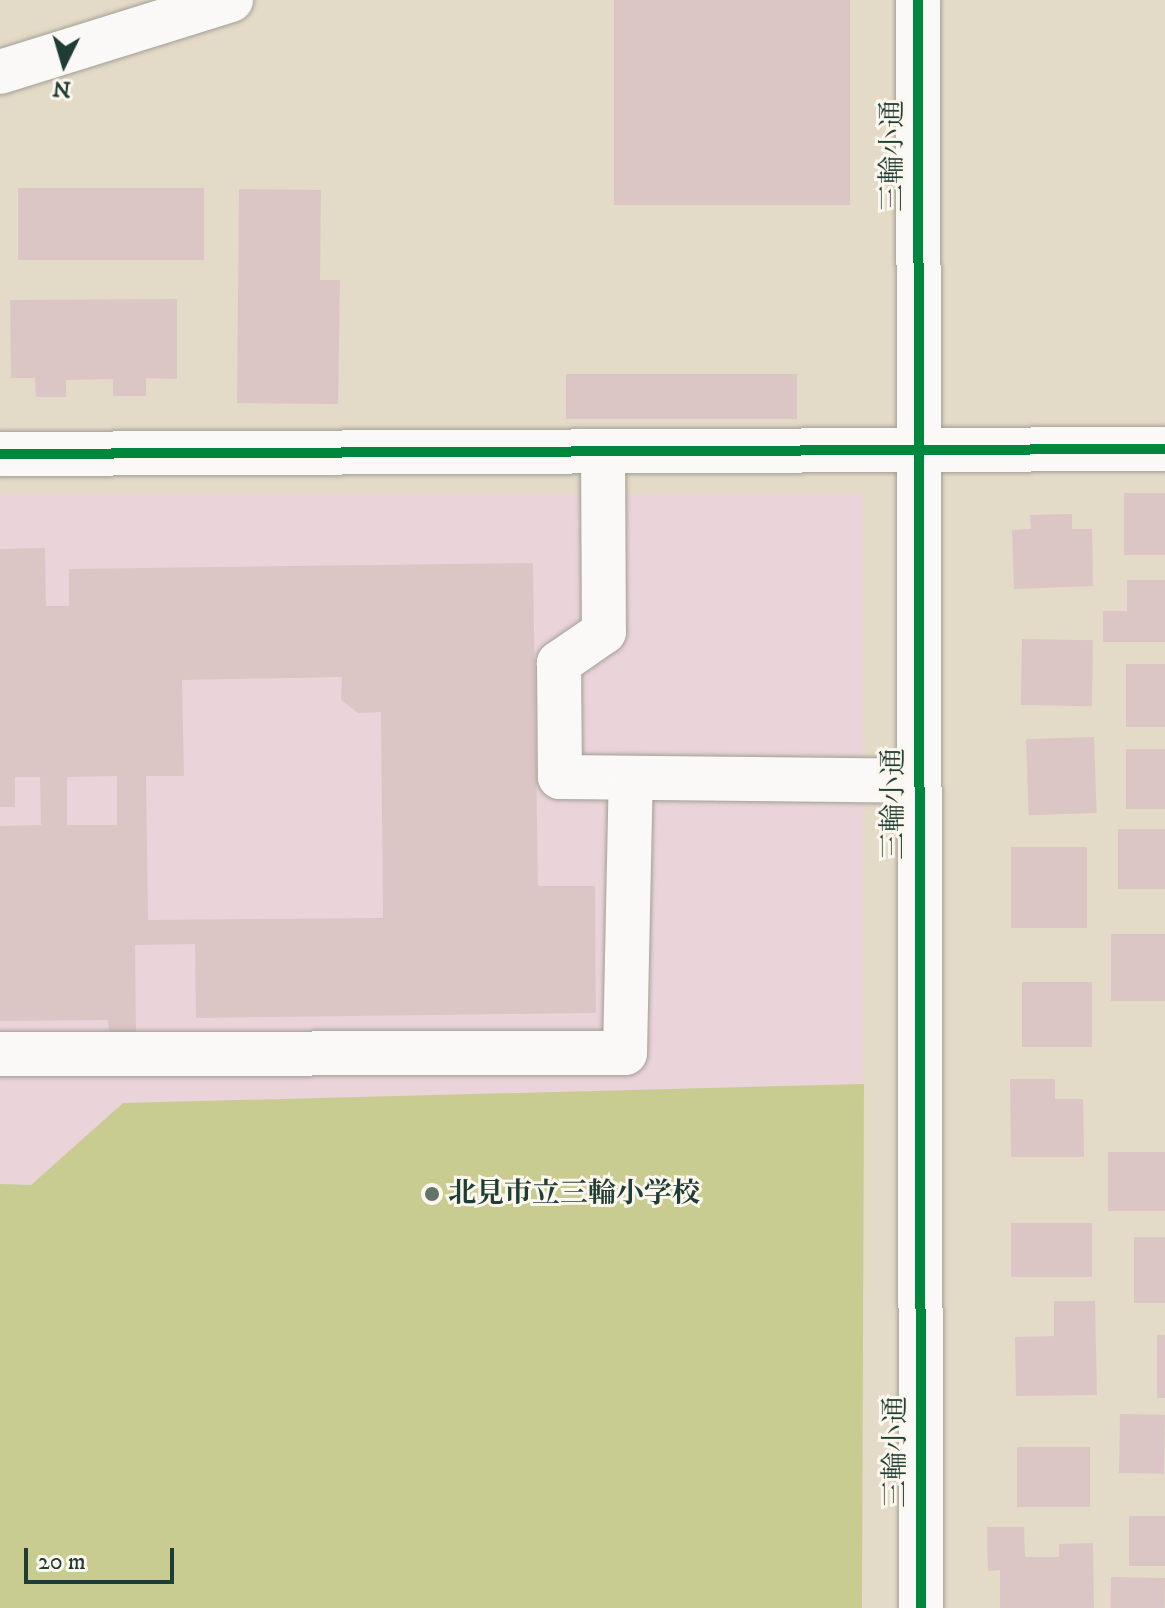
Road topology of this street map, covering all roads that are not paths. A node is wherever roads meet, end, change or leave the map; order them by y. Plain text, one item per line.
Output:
1 (231, 0) edge
2 (918, 0) edge
3 (0, 72) edge
4 (1165, 449) edge
5 (917, 451) junction
6 (603, 452) junction
7 (0, 454) edge
8 (631, 778) junction
9 (918, 781) junction
10 (0, 1054) edge
11 (921, 1608) edge

1 - 3 street
2 - 5 street, 三輪小通
4 - 5 street
5 - 6 street
5 - 9 street, 三輪小通
6 - 7 street
6 - 8 street
8 - 9 street
8 - 10 street
9 - 11 street, 三輪小通

